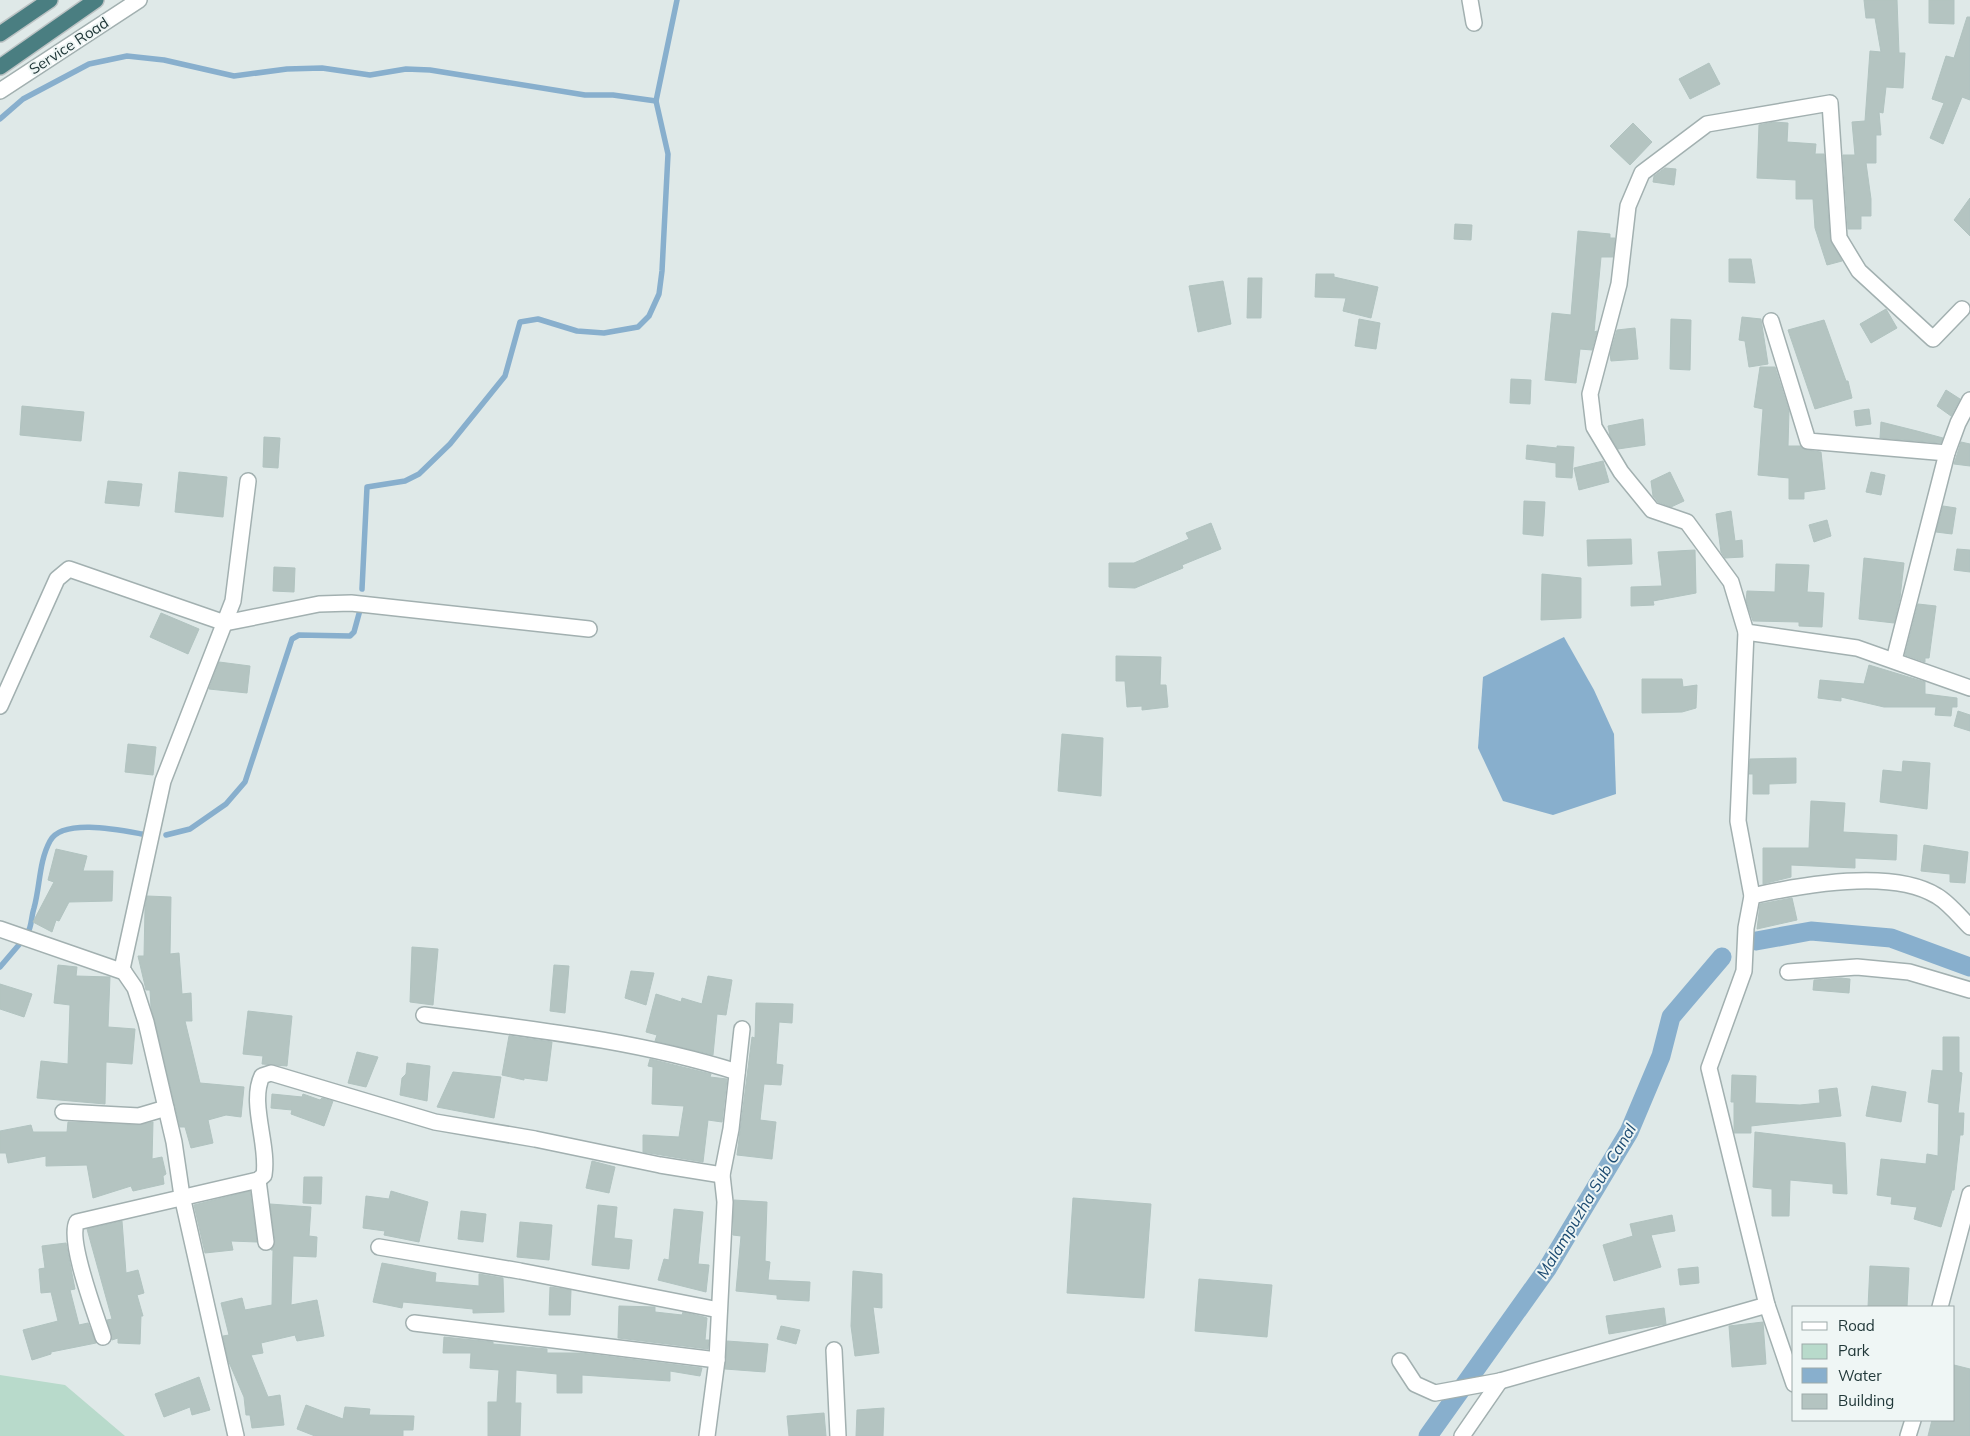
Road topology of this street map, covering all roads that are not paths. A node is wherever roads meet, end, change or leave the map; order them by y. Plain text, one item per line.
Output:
1 (50, 0) edge
2 (96, 0) edge
3 (139, 0) edge
4 (1470, 0) edge
5 (1474, 23) dead end
6 (0, 34) edge
7 (0, 67) edge
8 (0, 91) edge
9 (1967, 309) edge
10 (1771, 321) dead end
11 (1970, 400) edge
12 (1946, 453) junction
13 (248, 482) dead end
14 (225, 623) junction
15 (589, 629) dead end
16 (1746, 632) junction
17 (1894, 660) junction
18 (1970, 688) edge
19 (0, 706) edge
20 (1752, 896) junction
21 (1970, 927) edge
22 (0, 929) edge
23 (124, 972) junction
24 (1788, 972) dead end
25 (1970, 990) edge
26 (424, 1015) dead end
27 (742, 1028) dead end
28 (738, 1072) junction
29 (166, 1108) junction
30 (63, 1112) dead end
31 (722, 1175) junction
32 (258, 1180) junction
33 (1970, 1194) edge
34 (182, 1196) junction
35 (266, 1242) dead end
36 (379, 1247) dead end
37 (1767, 1305) junction
38 (1940, 1306) edge
39 (719, 1310) junction
40 (414, 1323) dead end
41 (103, 1338) dead end
42 (834, 1350) dead end
43 (717, 1360) junction
44 (1400, 1361) dead end
45 (1792, 1378) edge
46 (1500, 1381) junction
47 (1913, 1421) edge
48 (236, 1436) edge
49 (707, 1436) edge
50 (838, 1436) edge
51 (1462, 1436) edge
52 (1908, 1436) edge

1 - 6 highway
2 - 7 highway
3 - 8 street, Service Road
4 - 5 street
9 - 16 street
10 - 12 street
11 - 12 street
12 - 17 street
13 - 14 street
14 - 15 street
14 - 19 street
14 - 23 street
16 - 17 street
16 - 20 street
17 - 18 street
20 - 21 street
20 - 37 street
22 - 23 street
23 - 29 street
24 - 25 street
26 - 28 street
27 - 28 street
28 - 31 street
29 - 30 street
29 - 34 street
31 - 32 street
31 - 39 street
32 - 34 street
32 - 35 street
33 - 38 street
34 - 41 street
34 - 48 street
36 - 39 street
37 - 45 street
37 - 46 street
39 - 43 street
40 - 43 street
42 - 50 street
43 - 49 street
44 - 46 street
46 - 51 street
47 - 52 street

